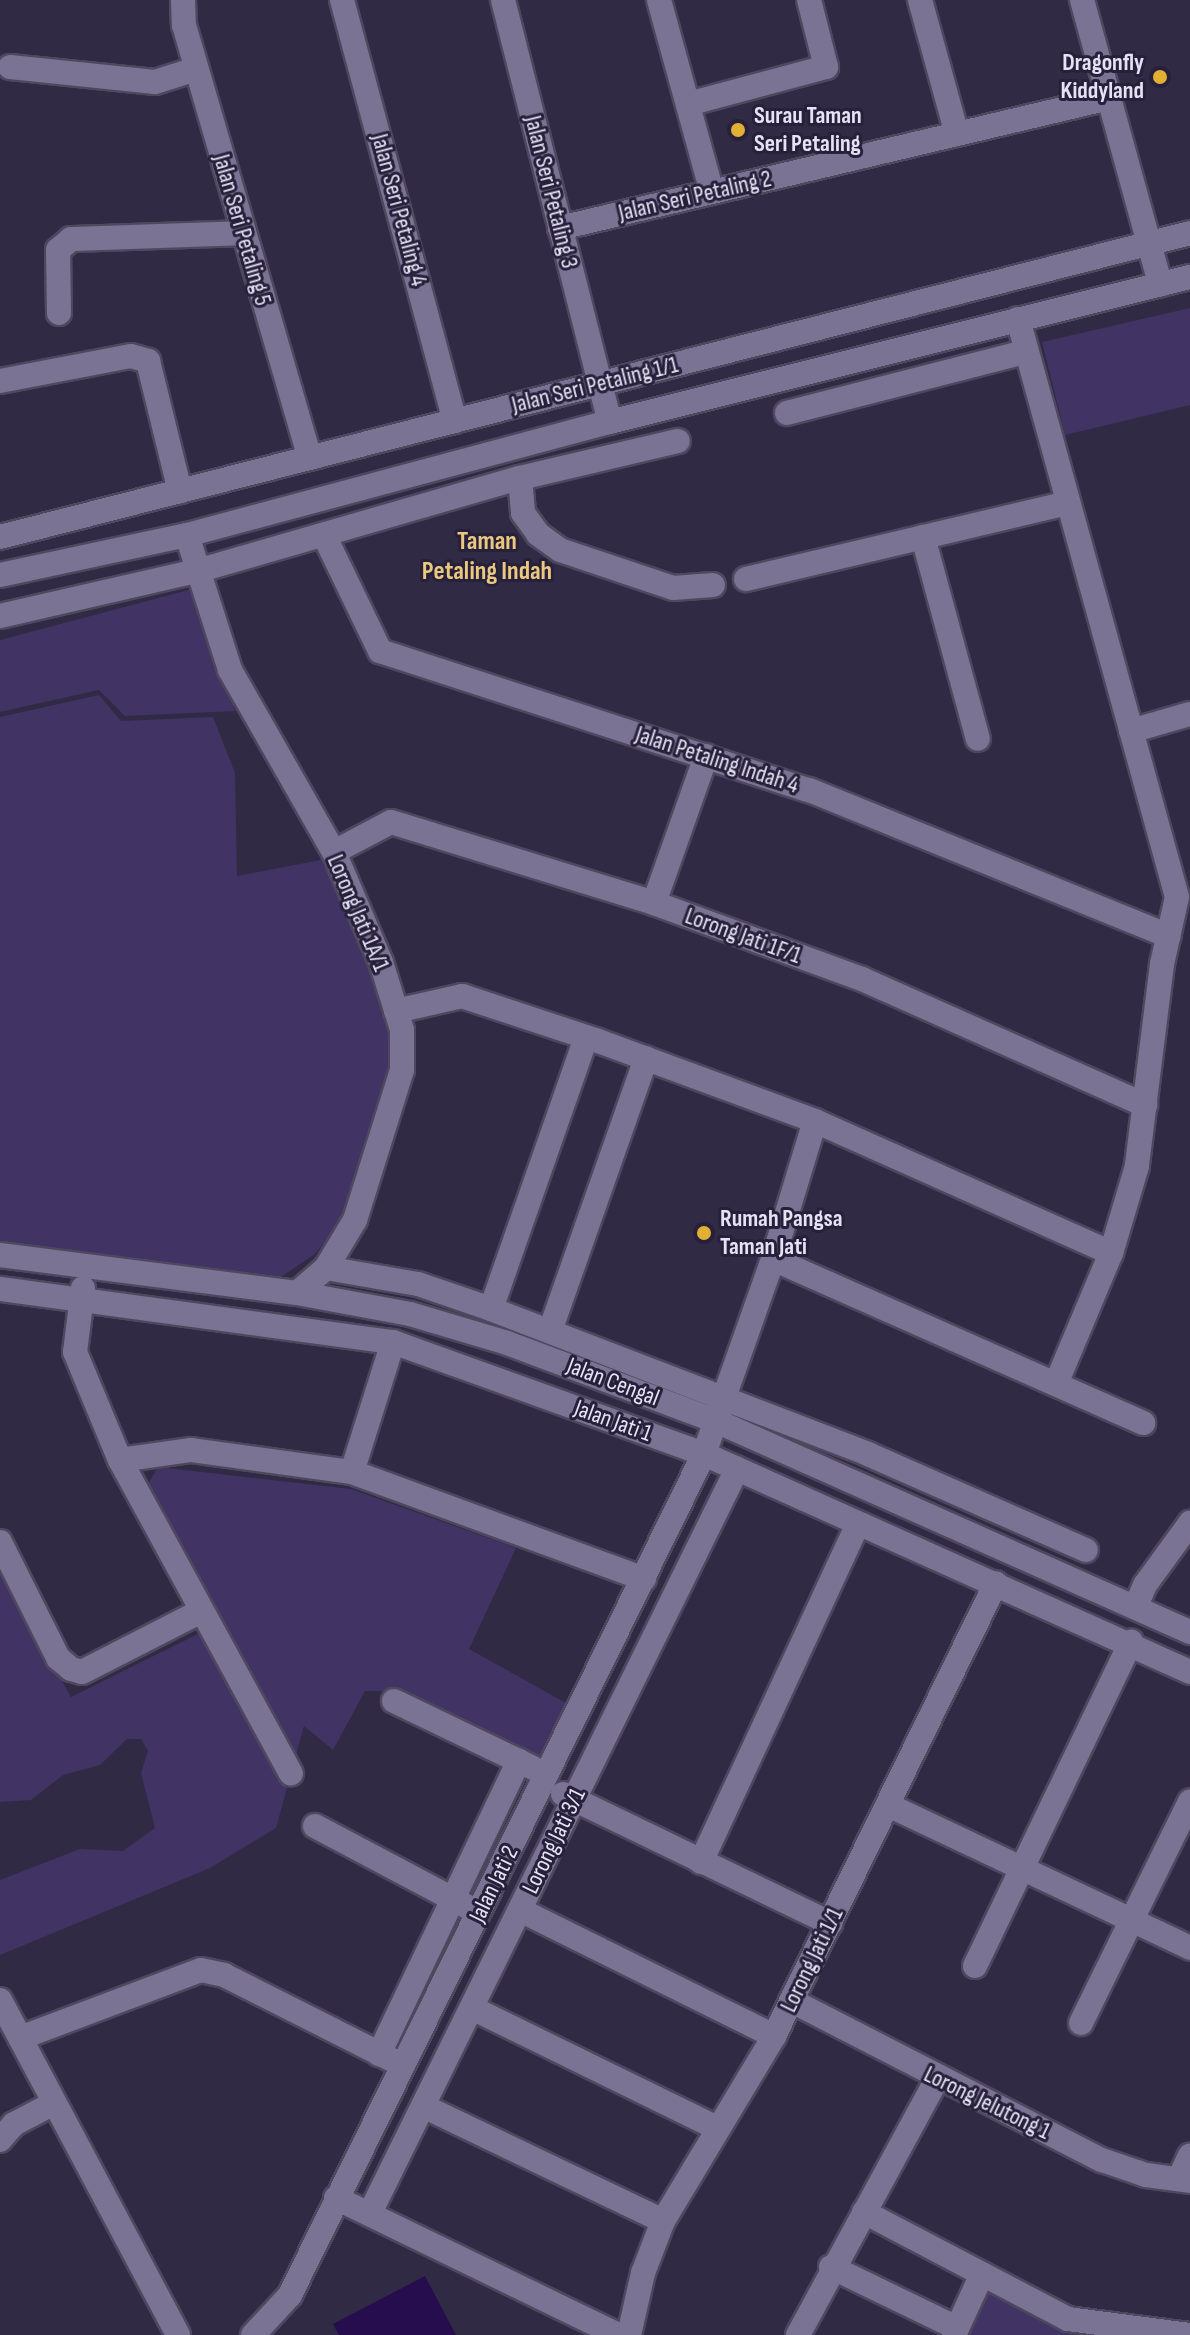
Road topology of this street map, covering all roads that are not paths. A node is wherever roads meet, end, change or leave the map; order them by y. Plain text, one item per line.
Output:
1 (183, 0) edge
2 (342, 0) edge
3 (503, 0) edge
4 (659, 0) edge
5 (809, 0) edge
6 (920, 0) edge
7 (1082, 0) edge
8 (10, 67) dead end
9 (196, 69) junction
10 (1109, 98) junction
11 (688, 104) junction
12 (957, 134) junction
13 (712, 192) junction
14 (560, 228) junction
15 (241, 233) junction
16 (1190, 233) edge
17 (1149, 244) junction
18 (1190, 277) edge
19 (1160, 284) junction
20 (59, 313) dead end
21 (1018, 319) junction
22 (1025, 352) junction
23 (0, 381) edge
24 (599, 384) junction
25 (787, 413) dead end
26 (455, 421) junction
27 (610, 422) junction
28 (678, 441) dead end
29 (310, 458) junction
30 (520, 478) junction
31 (180, 491) junction
32 (1067, 503) junction
33 (187, 535) junction
34 (324, 535) junction
35 (0, 537) edge
36 (923, 537) junction
37 (197, 571) junction
38 (0, 575) edge
39 (746, 579) dead end
40 (713, 585) dead end
41 (0, 616) edge
42 (1190, 714) edge
43 (1131, 731) junction
44 (978, 739) dead end
45 (706, 756) junction
46 (334, 852) junction
47 (654, 903) junction
48 (1168, 936) junction
49 (396, 1011) junction
50 (586, 1037) junction
51 (646, 1058) junction
52 (1145, 1105) junction
53 (815, 1121) junction
54 (1111, 1253) junction
55 (0, 1255) edge
56 (773, 1259) junction
57 (86, 1266) junction
58 (326, 1268) junction
59 (0, 1289) edge
60 (297, 1293) junction
61 (82, 1301) junction
62 (491, 1309) junction
63 (550, 1331) junction
64 (393, 1342) junction
65 (1056, 1384) junction
66 (723, 1396) junction
67 (716, 1421) junction
68 (1143, 1423) dead end
69 (704, 1454) junction
70 (120, 1460) junction
71 (737, 1469) junction
72 (352, 1472) junction
73 (1190, 1523) edge
74 (858, 1524) junction
75 (0, 1542) edge
76 (1086, 1550) dead end
77 (644, 1579) junction
78 (996, 1583) junction
79 (1136, 1606) junction
80 (201, 1611) junction
81 (1190, 1632) edge
82 (1131, 1642) junction
83 (1190, 1672) edge
84 (394, 1701) dead end
85 (519, 1761) junction
86 (291, 1773) dead end
87 (545, 1780) junction
88 (575, 1800) junction
89 (1190, 1801) edge
90 (888, 1805) junction
91 (315, 1826) dead end
92 (701, 1862) junction
93 (1026, 1868) junction
94 (454, 1901) junction
95 (520, 1910) junction
96 (480, 1913) junction
97 (1133, 1920) junction
98 (830, 1923) junction
99 (1190, 1948) edge
100 (975, 1966) dead end
101 (0, 2000) edge
102 (792, 2001) junction
103 (472, 2008) junction
104 (1081, 2023) dead end
105 (774, 2036) junction
106 (20, 2038) junction
107 (379, 2054) junction
108 (402, 2065) junction
109 (937, 2079) junction
110 (54, 2103) junction
111 (423, 2106) junction
112 (717, 2128) junction
113 (0, 2140) edge
114 (1190, 2155) edge
115 (1184, 2180) edge
116 (336, 2198) junction
117 (864, 2212) junction
118 (370, 2213) junction
119 (663, 2221) junction
120 (831, 2267) junction
121 (982, 2274) junction
122 (956, 2332) edge
123 (1152, 2333) edge
124 (801, 2334) edge
125 (178, 2335) edge
126 (253, 2335) edge
127 (618, 2335) edge
128 (629, 2335) edge
129 (1190, 2335) edge

1 - 9 street, Jalan Seri Petaling 5
2 - 26 street, Jalan Seri Petaling 4
3 - 14 street, Jalan Seri Petaling 3
4 - 11 street
5 - 11 street
6 - 12 street
7 - 10 street
8 - 9 street
9 - 15 street, Jalan Seri Petaling 5
10 - 12 street, Jalan Seri Petaling 2
10 - 17 street
11 - 13 street
12 - 13 street, Jalan Seri Petaling 2
13 - 14 street, Jalan Seri Petaling 2
14 - 24 street, Jalan Seri Petaling 3
15 - 20 street
15 - 29 street, Jalan Seri Petaling 5
16 - 17 street, Jalan Seri Petaling 1/1
17 - 19 street
17 - 24 street, Jalan Seri Petaling 1/1
18 - 19 street
19 - 21 street
21 - 22 street
21 - 27 street
22 - 25 street
22 - 32 street
23 - 31 street
24 - 26 street, Jalan Seri Petaling 1/1
24 - 27 street, Jalan Seri Petaling 3
26 - 29 street, Jalan Seri Petaling 1/1
27 - 33 street
28 - 30 street
29 - 31 street, Jalan Seri Petaling 1/1
30 - 34 street
30 - 40 street
31 - 35 street, Jalan Seri Petaling 1/1
32 - 36 street
32 - 43 street
33 - 37 street, Lorong Jati 1A/1
33 - 38 street
34 - 37 street
34 - 45 street, Jalan Petaling Indah 4
36 - 39 street
36 - 44 street
37 - 41 street
37 - 46 street, Lorong Jati 1A/1
42 - 43 street
43 - 48 street
45 - 47 street
45 - 48 street, Jalan Petaling Indah 4
46 - 47 street, Lorong Jati 1F/1
46 - 49 street, Lorong Jati 1A/1
47 - 52 street, Lorong Jati 1F/1
48 - 52 street
49 - 50 street
49 - 58 street, Lorong Jati 1A/1
50 - 51 street
50 - 62 street
51 - 53 street
51 - 63 street
52 - 54 street
53 - 54 street
53 - 56 street
54 - 65 street
55 - 57 street, Jalan Cengal
56 - 65 street
56 - 66 street
57 - 60 street, Jalan Cengal
57 - 61 street
58 - 60 street, Lorong Jati 1A/1
58 - 62 street
59 - 61 street, Jalan Jati 1
60 - 67 street, Jalan Cengal
61 - 64 street, Jalan Jati 1
61 - 70 street
62 - 63 street
63 - 66 street
64 - 69 street, Jalan Jati 1
64 - 72 street
65 - 68 street
66 - 67 street
66 - 76 street
67 - 69 street, Jalan Jati 2
67 - 79 street, Jalan Cengal
69 - 71 street, Jalan Jati 1
69 - 77 street, Jalan Jati 2
70 - 72 street
70 - 80 street
71 - 74 street, Jalan Jati 1
71 - 88 street, Lorong Jati 3/1
72 - 77 street
73 - 79 street
74 - 78 street, Jalan Jati 1
74 - 92 street
75 - 80 street
77 - 87 street, Jalan Jati 2
78 - 82 street, Jalan Jati 1
78 - 90 street, Lorong Jati 1/1
79 - 81 street, Jalan Cengal
80 - 86 street
82 - 83 street, Jalan Jati 1
82 - 93 street
84 - 85 street
85 - 87 street
85 - 94 street
87 - 88 street
87 - 96 street, Jalan Jati 2
88 - 92 street
88 - 95 street, Lorong Jati 3/1
89 - 97 street
90 - 93 street
90 - 98 street, Lorong Jati 1/1
91 - 94 street
92 - 98 street
93 - 97 street
93 - 100 street
94 - 96 street
94 - 107 street
95 - 103 street, Lorong Jati 3/1
95 - 105 street
96 - 108 street, Jalan Jati 2
97 - 99 street
97 - 104 street
98 - 102 street, Lorong Jati 1/1
101 - 106 street
102 - 105 street, Lorong Jati 1/1
102 - 109 street, Lorong Jelutong 1
103 - 111 street, Lorong Jati 3/1
103 - 112 street
105 - 112 street, Lorong Jati 1/1
106 - 107 street
106 - 110 street
107 - 108 street
108 - 116 street, Jalan Jati 2
109 - 115 street, Lorong Jelutong 1
109 - 117 street
110 - 113 street
110 - 125 street
111 - 118 street, Lorong Jati 3/1
111 - 119 street
112 - 119 street, Lorong Jati 1/1
114 - 115 street
116 - 118 street
116 - 126 street, Jalan Jati 2
117 - 120 street
117 - 121 street
118 - 127 street
119 - 128 street, Lorong Jati 1/1
120 - 122 street
120 - 124 street
121 - 122 street
121 - 123 street
123 - 129 street

